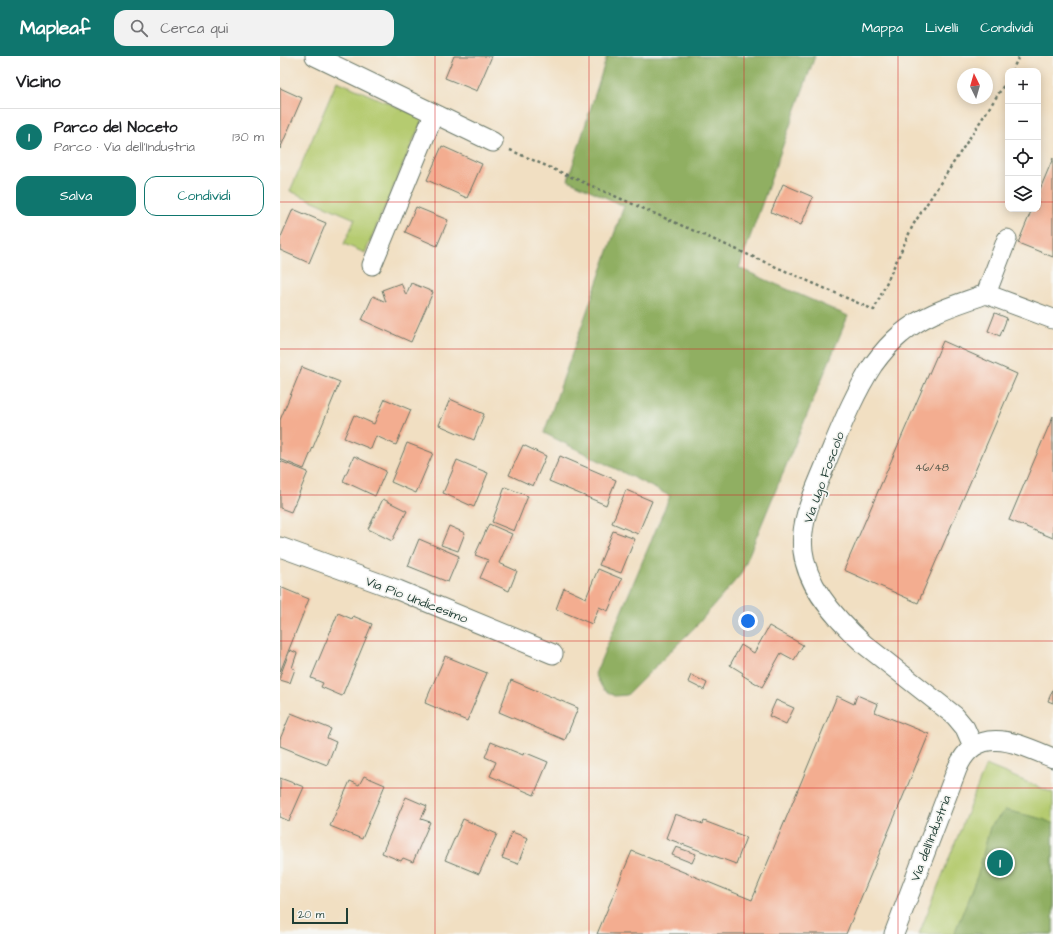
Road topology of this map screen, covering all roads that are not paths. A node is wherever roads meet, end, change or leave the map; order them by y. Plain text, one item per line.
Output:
1 (325, 58) edge
2 (434, 114) junction
3 (493, 142) road end
4 (1008, 239) dead end
5 (372, 265) dead end
6 (986, 294) junction
7 (1053, 318) edge
8 (280, 548) edge
9 (553, 654) dead end
10 (973, 746) junction
11 (1053, 758) edge
12 (894, 934) edge

1 - 2 street
2 - 3 street
2 - 5 street
4 - 6 street
6 - 7 street
6 - 10 street, Via Ugo Foscolo
8 - 9 street, Via Pio Undicesimo
10 - 11 street
10 - 12 street, Via dell'Industria

